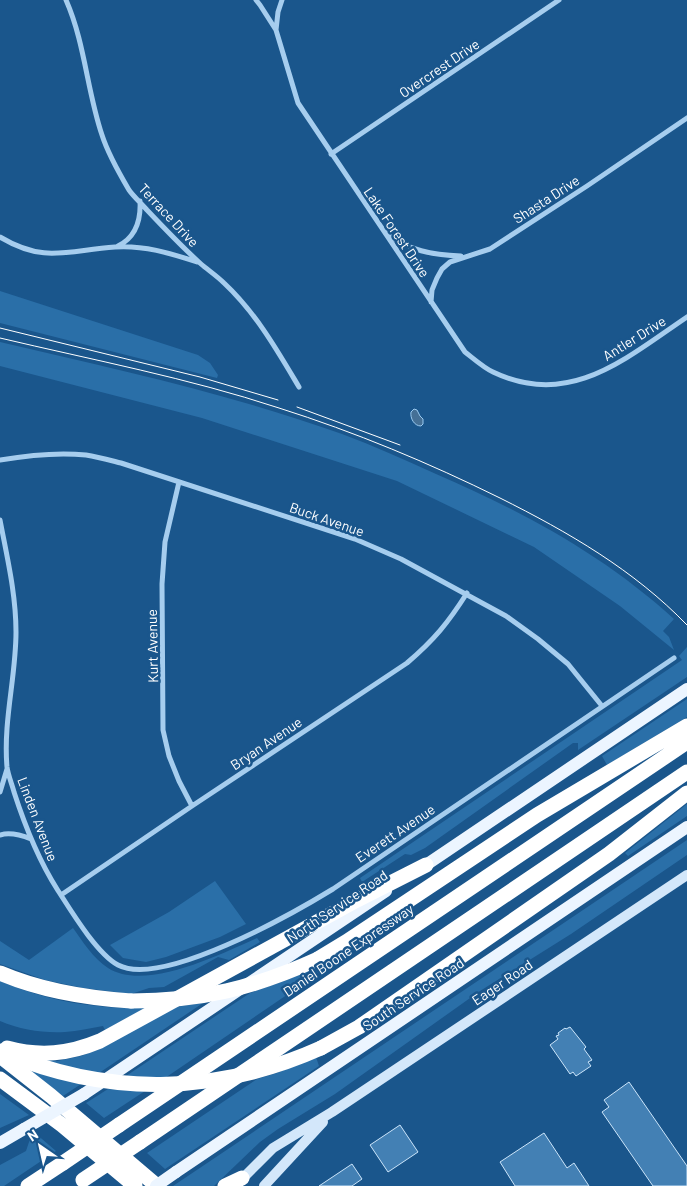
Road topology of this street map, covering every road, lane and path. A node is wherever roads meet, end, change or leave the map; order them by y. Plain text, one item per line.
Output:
1 (66, 0) edge
2 (256, 0) edge
3 (282, 0) edge
4 (560, 0) edge
5 (276, 30) junction
6 (687, 118) edge
7 (331, 154) junction
8 (140, 202) junction
9 (378, 224) junction
10 (0, 237) edge
11 (115, 247) junction
12 (464, 256) junction
13 (200, 263) junction
14 (431, 303) junction
15 (687, 317) edge
16 (592, 376) joint
17 (300, 387) dead end
18 (0, 460) edge
19 (179, 482) junction
20 (0, 520) edge
21 (467, 594) junction
22 (674, 658) dead end
23 (687, 689) edge
24 (602, 706) junction
25 (7, 725) junction
26 (0, 726) edge
27 (687, 726) edge
28 (687, 742) edge
29 (7, 769) junction
30 (687, 772) edge
31 (0, 792) edge
32 (687, 793) edge
33 (192, 806) junction
34 (687, 828) edge
35 (0, 835) edge
36 (31, 839) junction
37 (426, 865) junction
38 (687, 875) edge
39 (61, 895) junction
40 (108, 958) joint
41 (0, 973) edge
42 (0, 1044) edge
43 (0, 1051) edge
44 (0, 1056) edge
45 (0, 1079) edge
46 (332, 1112) junction
47 (0, 1143) edge
48 (238, 1182) edge
49 (79, 1183) edge
50 (132, 1184) edge
51 (28, 1186) edge
52 (156, 1186) edge
53 (226, 1186) edge
54 (264, 1186) edge

1 - 8 street, Terrace Drive
2 - 5 street, Lake Forest Drive
3 - 5 street
4 - 7 street, Overcrest Drive
5 - 7 street, Lake Forest Drive
6 - 12 street, Shasta Drive
7 - 9 street, Lake Forest Drive
8 - 11 street
8 - 13 street, Terrace Drive
9 - 12 street
9 - 14 street, Lake Forest Drive
10 - 11 street
11 - 13 street
12 - 14 street, Shasta Drive
13 - 17 street, Terrace Drive
14 - 16 street, Lake Forest Drive
15 - 16 street, Antler Drive
18 - 19 street, Buck Avenue
19 - 21 street, Buck Avenue
19 - 33 street, Kurt Avenue
20 - 25 street, Linden Avenue
21 - 24 street, Buck Avenue
21 - 33 street, Bryan Avenue
22 - 24 street, Everett Avenue
23 - 37 main road, North Service Road
24 - 40 street, Everett Avenue
25 - 26 street
25 - 29 street, Linden Avenue
27 - 41 highway, bridge
28 - 51 highway, Daniel Boone Expressway, bridge
29 - 31 street
29 - 36 street, Linden Avenue
30 - 49 highway, bridge
32 - 43 highway, bridge
33 - 39 street, Bryan Avenue
34 - 52 main road, South Service Road, bridge
35 - 36 street
36 - 39 street, Linden Avenue
37 - 42 highway
37 - 47 main road, North Service Road, bridge
38 - 46 main road, Eager Road
39 - 40 street, Linden Avenue
44 - 52 highway
45 - 50 highway
46 - 48 main road, Eager Road
46 - 54 main road, Eager Road
48 - 53 highway

